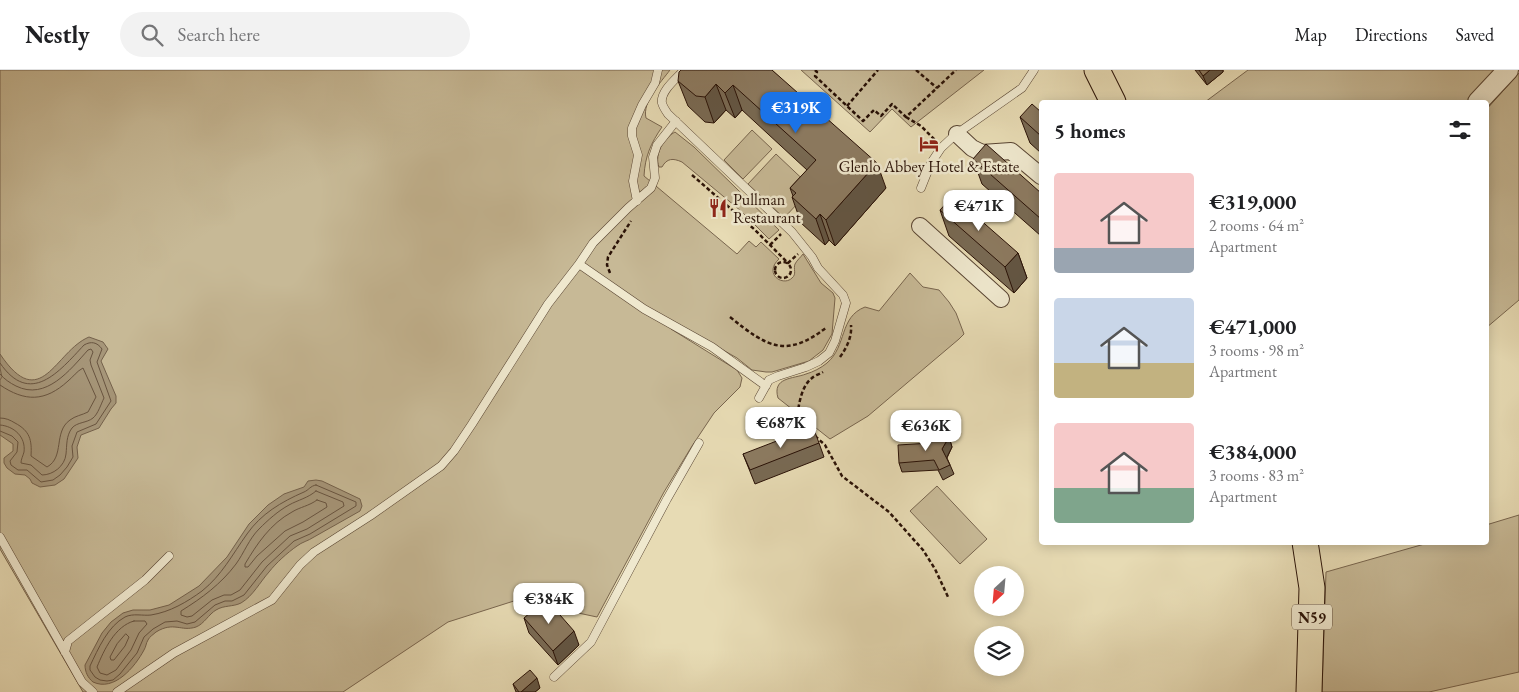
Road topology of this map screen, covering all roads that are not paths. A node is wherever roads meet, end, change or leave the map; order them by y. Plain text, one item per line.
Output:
1 (658, 70) edge
2 (684, 70) edge
3 (1034, 70) edge
4 (1097, 70) edge
5 (1508, 70) edge
6 (1112, 100) edge
7 (1480, 100) edge
8 (676, 121) junction
9 (957, 134) junction
10 (1039, 174) edge
11 (922, 188) dead end
12 (636, 201) junction
13 (920, 226) dead end
14 (579, 264) junction
15 (1001, 298) dead end
16 (766, 386) junction
17 (758, 398) dead end
18 (699, 442) dead end
19 (0, 537) edge
20 (1305, 545) edge
21 (169, 556) dead end
22 (65, 652) junction
23 (554, 677) dead end
24 (92, 692) edge
25 (117, 692) edge
26 (1309, 692) edge

1 - 12 lane
2 - 8 lane
3 - 9 lane
4 - 6 main road
5 - 7 street
8 - 12 lane
8 - 16 lane
9 - 10 street
9 - 11 lane
12 - 14 lane
13 - 15 street
14 - 16 lane
14 - 25 lane
16 - 17 lane
18 - 23 lane
19 - 22 lane
20 - 26 main road, N59
21 - 22 lane
22 - 24 lane

